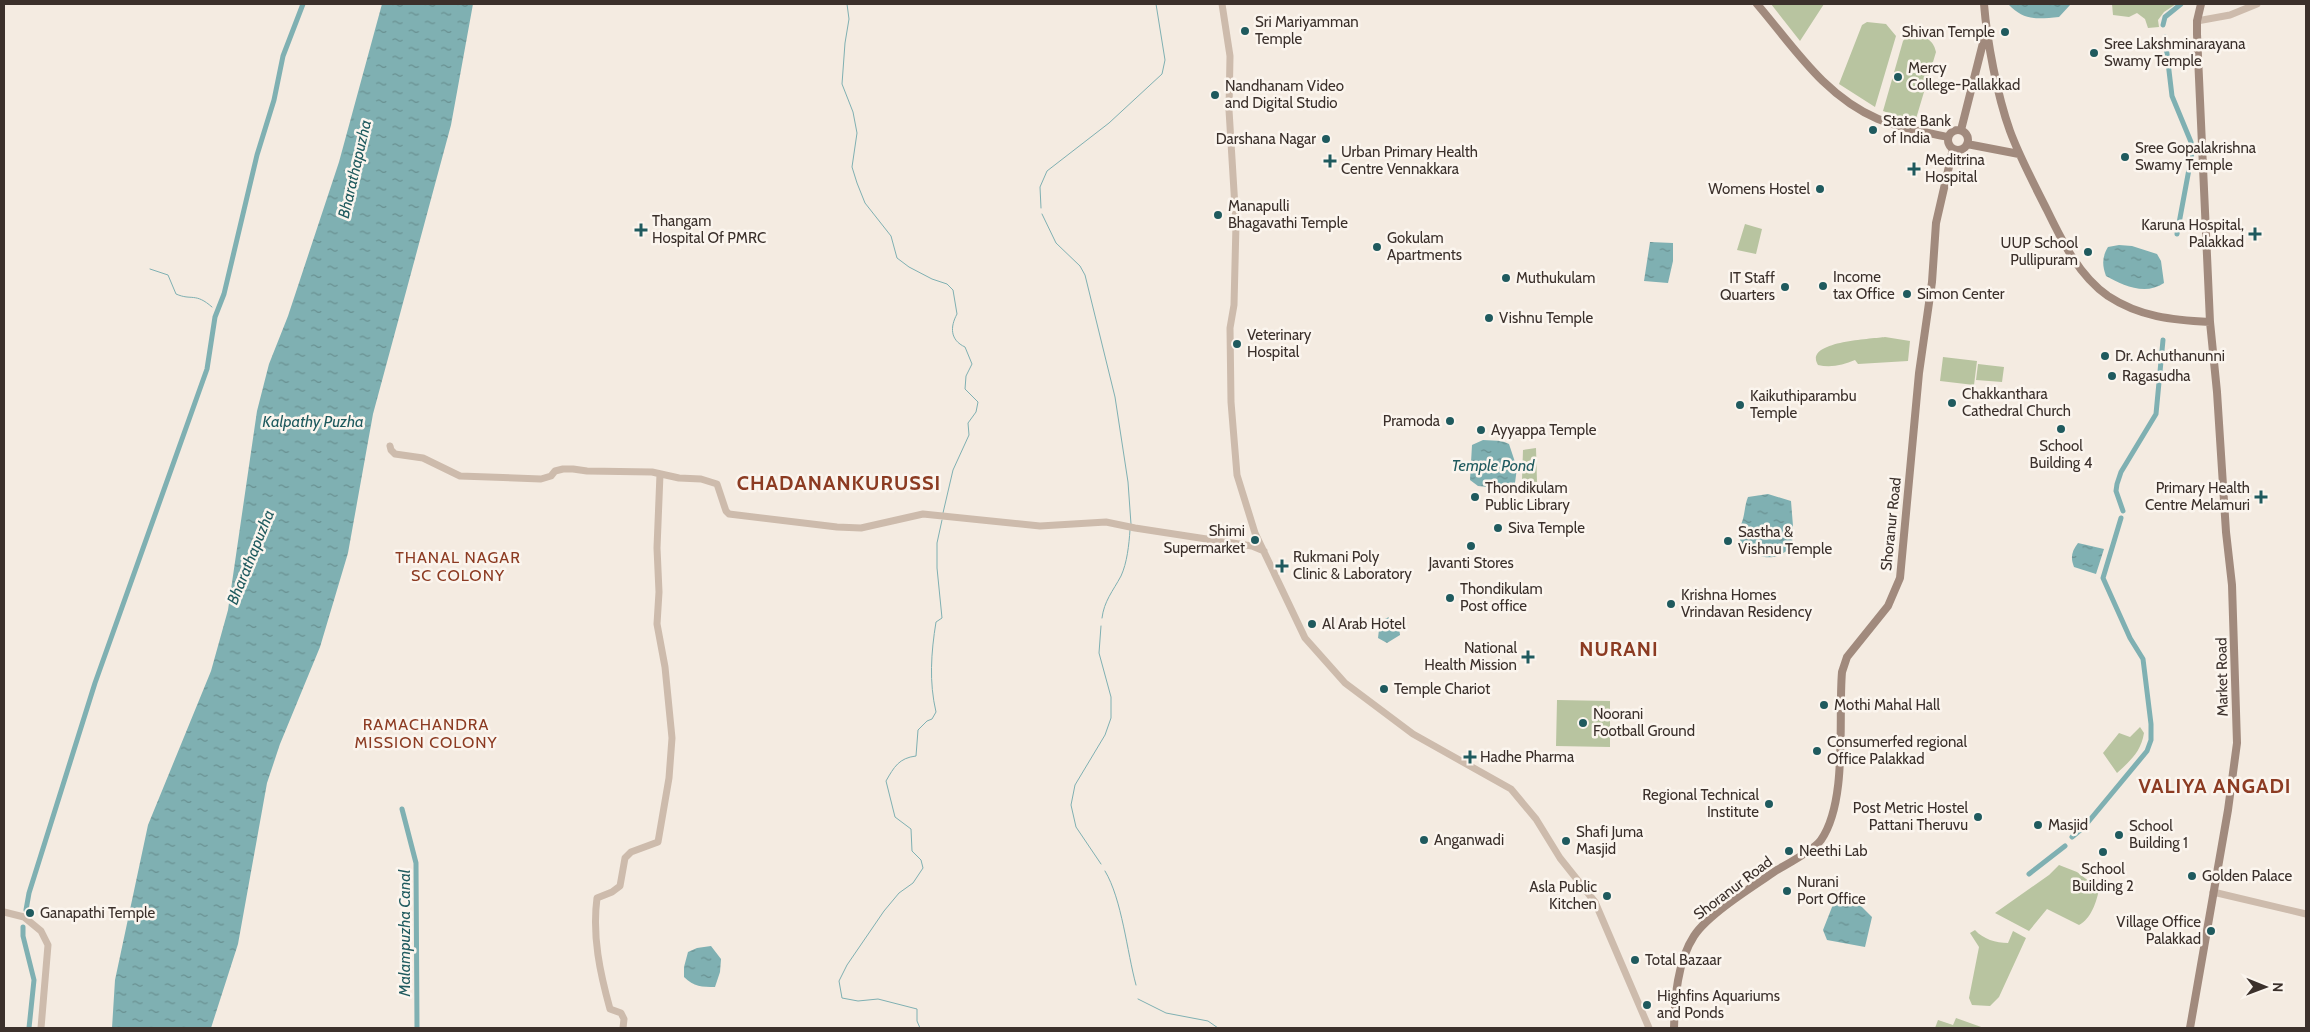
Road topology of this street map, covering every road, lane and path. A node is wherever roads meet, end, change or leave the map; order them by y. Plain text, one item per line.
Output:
1 (1222, 4) edge
2 (1757, 4) edge
3 (1984, 4) edge
4 (2201, 4) edge
5 (2257, 4) edge
6 (2197, 21) junction
7 (1986, 29) junction
8 (1961, 130) junction
9 (1948, 136) junction
10 (1967, 144) junction
11 (1953, 149) junction
12 (2019, 154) junction
13 (2210, 322) junction
14 (390, 446) dead end
15 (660, 474) junction
16 (1264, 551) junction
17 (2213, 892) junction
18 (4, 912) edge
19 (2306, 914) edge
20 (41, 1028) edge
21 (623, 1028) edge
22 (1649, 1028) edge
23 (1674, 1028) edge
24 (2190, 1028) edge

1 - 16 street
2 - 9 main road
3 - 7 main road
4 - 6 main road
5 - 6 street
6 - 13 main road
7 - 8 main road
7 - 12 main road
8 - 9 main road
8 - 10 main road
9 - 11 main road
10 - 11 main road
10 - 12 main road
11 - 23 main road, Shoranur Road
12 - 13 main road
13 - 17 main road, Market Road
14 - 15 street
15 - 16 street
15 - 21 street
16 - 22 street
17 - 19 street
17 - 24 main road, Market Road
18 - 20 street

